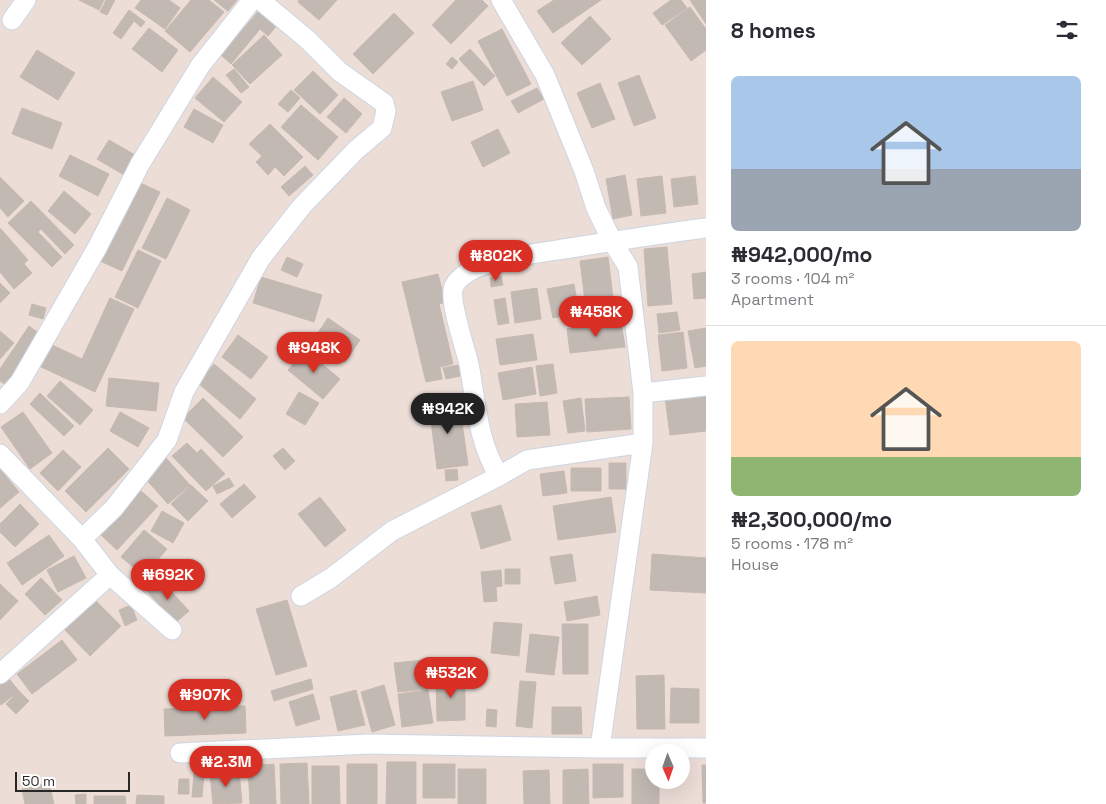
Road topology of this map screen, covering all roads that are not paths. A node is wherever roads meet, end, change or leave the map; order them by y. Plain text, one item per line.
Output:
1 (26, 0) edge
2 (252, 0) edge
3 (260, 0) edge
4 (501, 0) edge
5 (12, 20) dead end
6 (706, 228) edge
7 (612, 241) junction
8 (706, 386) edge
9 (643, 393) junction
10 (0, 404) edge
11 (643, 443) junction
12 (0, 454) edge
13 (499, 476) junction
14 (82, 539) junction
15 (110, 575) junction
16 (300, 596) dead end
17 (172, 630) dead end
18 (0, 674) edge
19 (600, 748) junction
20 (706, 748) edge
21 (180, 753) dead end

1 - 5 street
2 - 10 street
3 - 14 street
4 - 7 street
6 - 7 street
7 - 9 street
7 - 13 street
8 - 9 street
9 - 11 street
11 - 13 street
11 - 19 street
12 - 14 street
13 - 16 street
14 - 15 street
15 - 17 street
15 - 18 street
19 - 20 street
19 - 21 street

